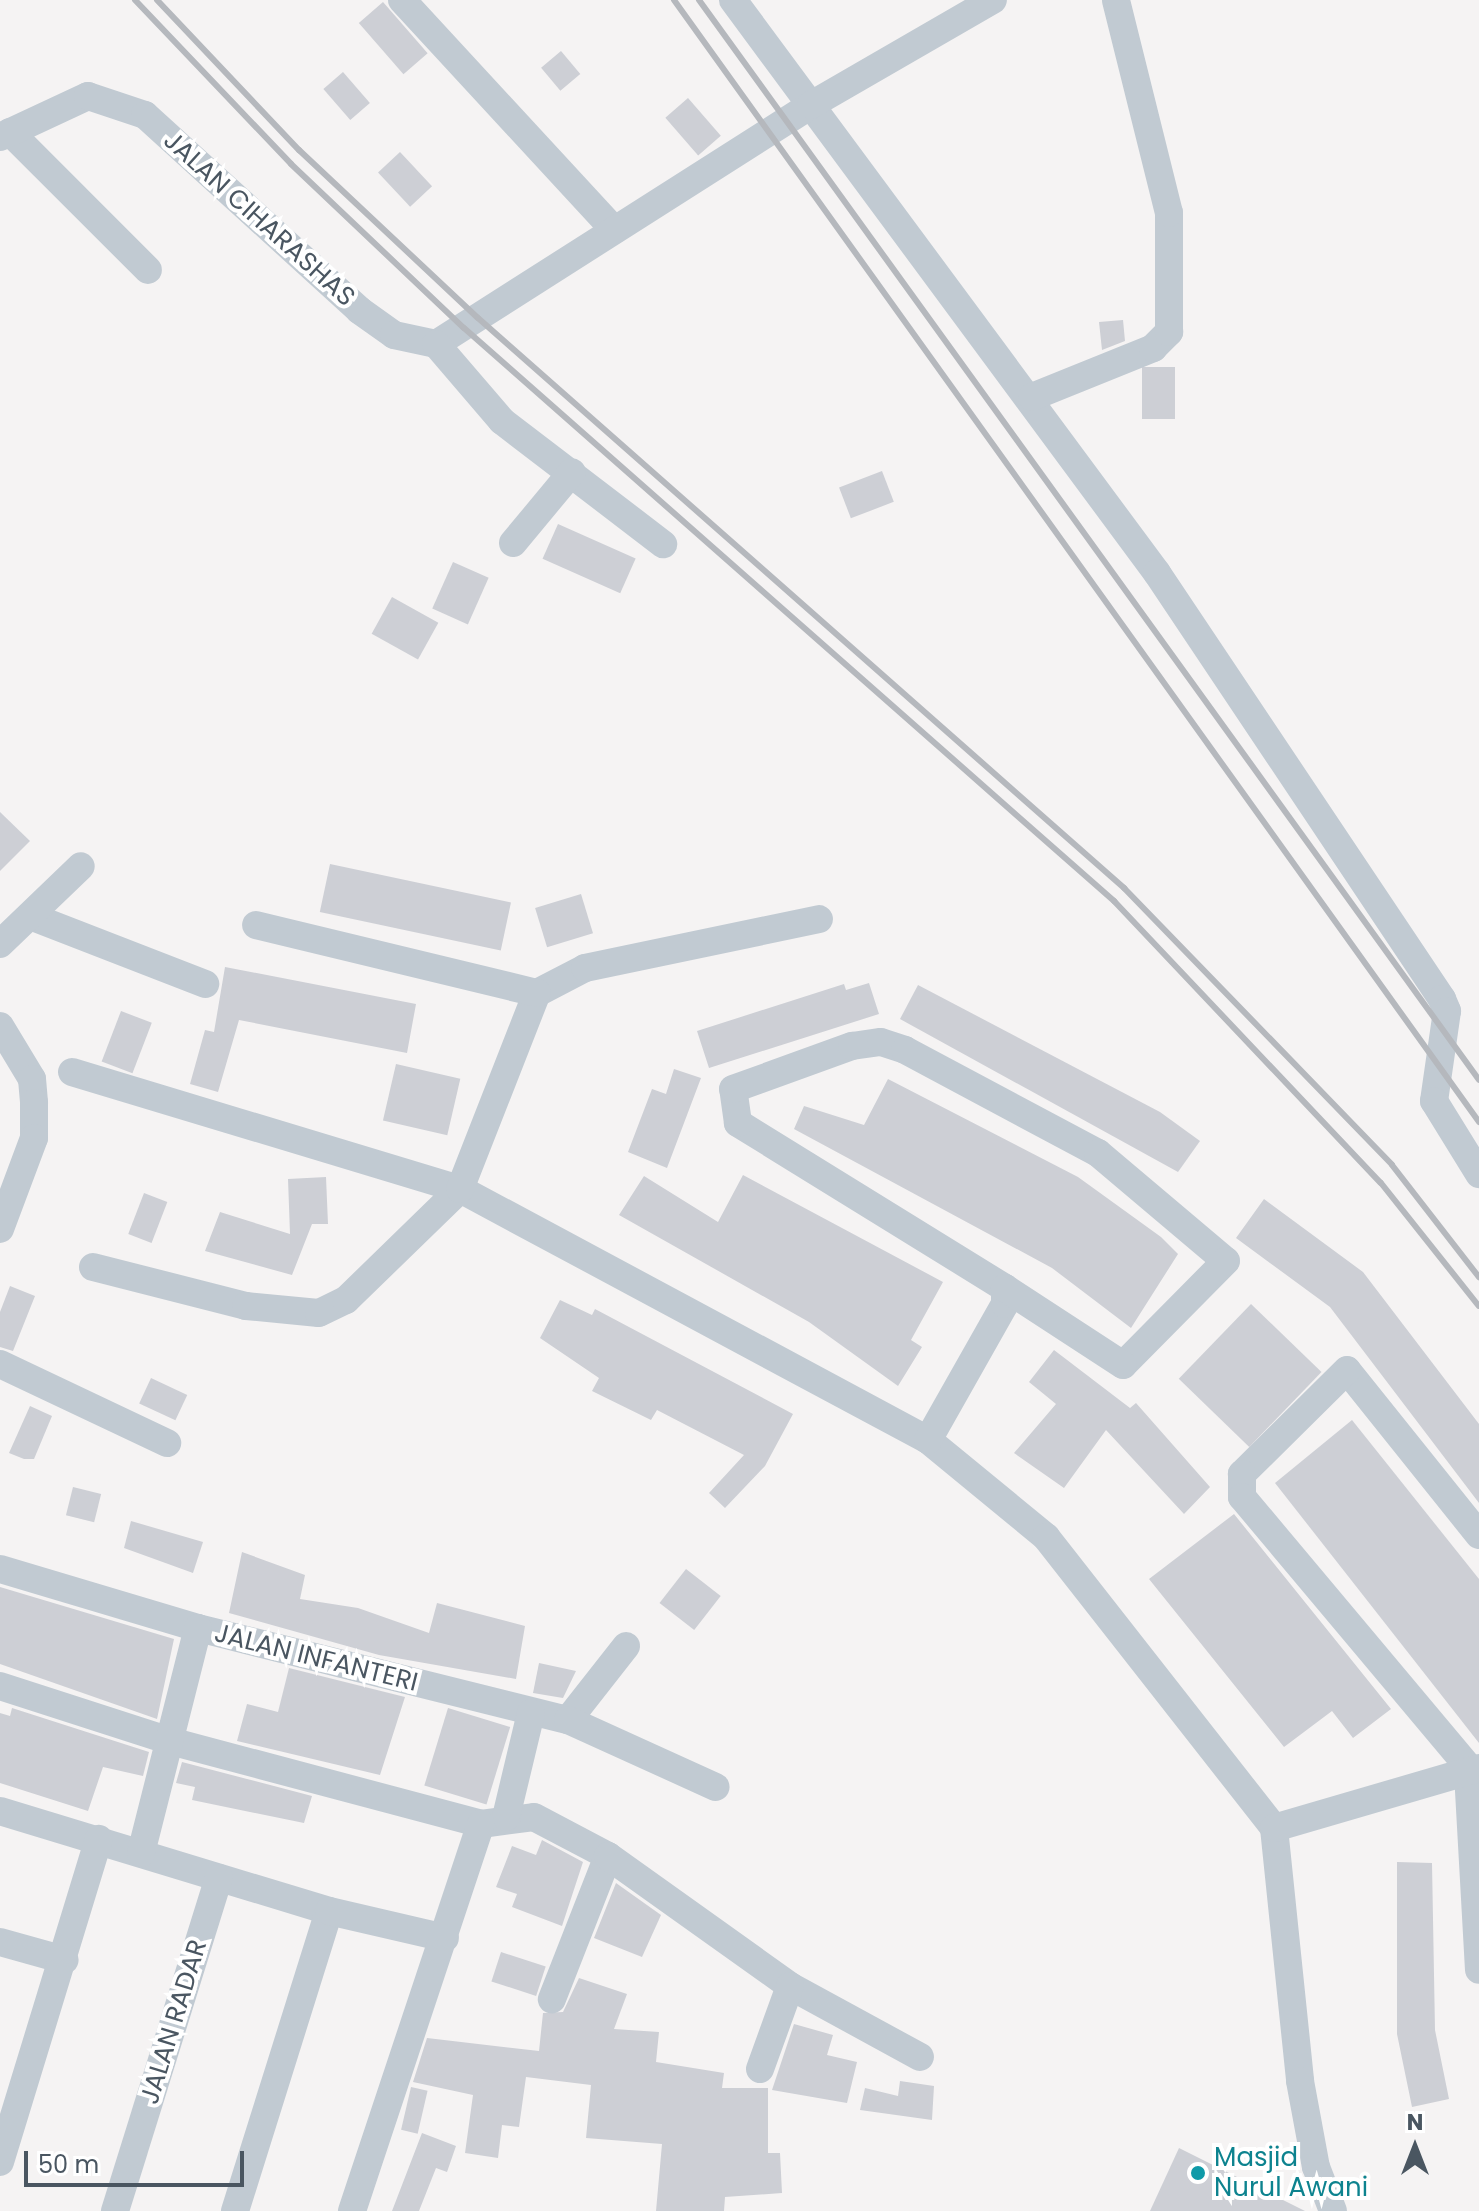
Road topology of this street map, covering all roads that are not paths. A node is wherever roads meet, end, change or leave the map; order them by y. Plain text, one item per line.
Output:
1 (733, 0) edge
2 (993, 0) edge
3 (1116, 0) edge
4 (415, 4) edge
5 (811, 105) junction
6 (5, 134) edge
7 (614, 230) junction
8 (148, 270) dead end
9 (436, 344) junction
10 (1032, 397) junction
11 (572, 472) junction
12 (513, 543) dead end
13 (663, 544) dead end
14 (81, 866) dead end
15 (30, 916) junction
16 (819, 919) dead end
17 (256, 925) dead end
18 (0, 944) edge
19 (205, 984) dead end
20 (537, 993) junction
21 (0, 1026) edge
22 (72, 1072) dead end
23 (1479, 1174) edge
24 (460, 1189) junction
25 (0, 1229) edge
26 (93, 1267) dead end
27 (1005, 1288) junction
28 (0, 1364) edge
29 (928, 1440) junction
30 (167, 1443) dead end
31 (1479, 1535) edge
32 (0, 1569) edge
33 (198, 1628) junction
34 (626, 1646) dead end
35 (0, 1686) edge
36 (531, 1713) junction
37 (568, 1720) junction
38 (170, 1741) junction
39 (1475, 1773) edge
40 (716, 1787) dead end
41 (0, 1811) edge
42 (494, 1821) junction
43 (1274, 1828) junction
44 (99, 1839) junction
45 (141, 1853) junction
46 (608, 1856) junction
47 (219, 1878) junction
48 (329, 1911) junction
49 (445, 1938) junction
50 (0, 1942) edge
51 (65, 1960) junction
52 (1479, 1970) edge
53 (790, 1986) junction
54 (552, 1999) dead end
55 (920, 2057) dead end
56 (760, 2069) dead end
57 (12, 2085) edge
58 (0, 2162) edge
59 (115, 2211) edge
60 (235, 2211) edge
61 (352, 2211) edge
62 (1333, 2211) edge

1 - 5 street
2 - 5 street
3 - 10 street
4 - 7 street
5 - 7 street
5 - 10 street
6 - 8 street
6 - 9 street, JALAN CIHARASHAS
7 - 9 street
9 - 11 street
10 - 23 street
11 - 12 street
11 - 13 street
14 - 15 street
15 - 18 street
15 - 19 street
16 - 20 street
17 - 20 street
20 - 24 street
21 - 25 street
22 - 24 street
24 - 26 street
24 - 29 street
27 - 27 street
27 - 29 street
28 - 30 street
29 - 43 street
31 - 39 street
32 - 33 street, JALAN INFANTERI
33 - 36 street, JALAN INFANTERI
33 - 38 street
34 - 37 street
35 - 38 street
36 - 37 street, JALAN INFANTERI
36 - 42 street
37 - 40 street, JALAN INFANTERI
38 - 42 street
38 - 45 street
39 - 43 street
39 - 52 street
41 - 44 street
42 - 46 street
42 - 49 street
43 - 62 street
44 - 45 street
44 - 51 street
45 - 47 street
46 - 53 street
46 - 54 street
47 - 48 street
47 - 59 street, JALAN RADAR
48 - 49 street
48 - 60 street
49 - 61 street
50 - 51 street
51 - 57 street
53 - 55 street
53 - 56 street
57 - 58 street

